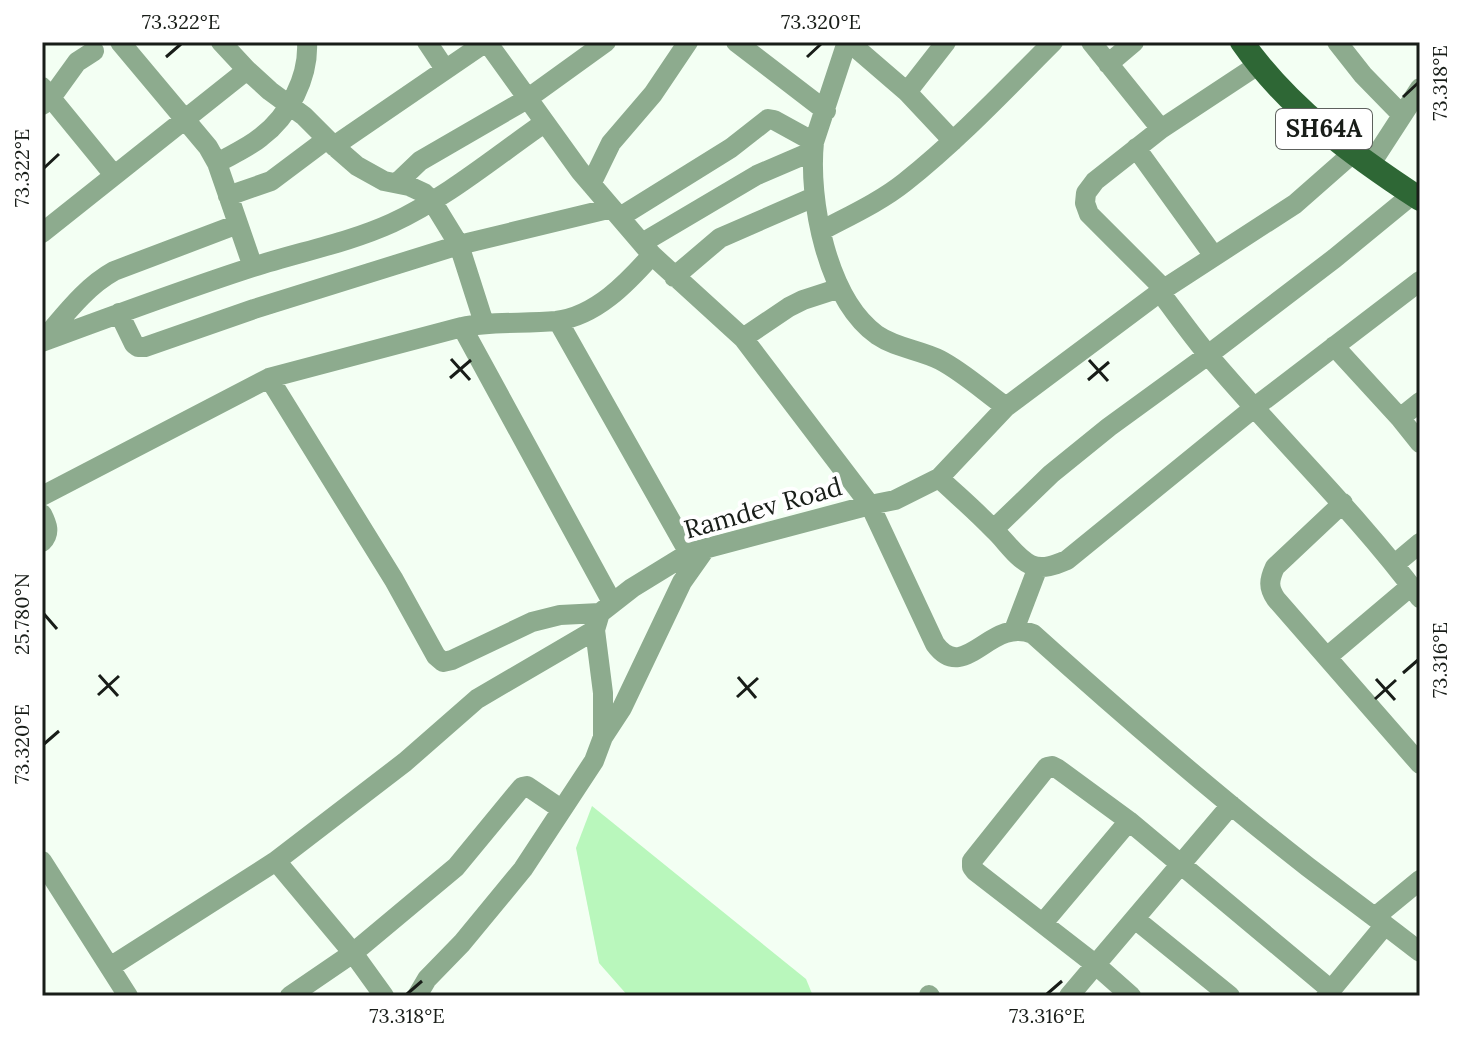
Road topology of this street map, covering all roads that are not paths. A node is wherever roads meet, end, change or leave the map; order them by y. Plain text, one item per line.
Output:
1 (120, 42) edge
2 (221, 42) edge
3 (307, 42) edge
4 (427, 42) edge
5 (486, 42) edge
6 (606, 42) edge
7 (736, 42) edge
8 (848, 42) edge
9 (946, 42) edge
10 (1053, 42) edge
11 (1091, 42) edge
12 (1134, 42) edge
13 (1242, 42) edge
14 (1337, 42) edge
15 (678, 46) edge
16 (94, 51) dead end
17 (1258, 53) edge
18 (1108, 64) junction
19 (445, 69) junction
20 (247, 70) junction
21 (1420, 88) edge
22 (907, 92) junction
23 (45, 97) edge
24 (527, 99) junction
25 (290, 105) junction
26 (826, 111) junction
27 (1402, 115) junction
28 (186, 119) junction
29 (544, 123) junction
30 (1161, 129) junction
31 (953, 141) junction
32 (330, 142) junction
33 (814, 146) junction
34 (1136, 148) junction
35 (1366, 158) junction
36 (217, 163) junction
37 (114, 175) junction
38 (397, 183) junction
39 (591, 184) junction
40 (1418, 193) edge
41 (228, 196) junction
42 (814, 197) junction
43 (432, 201) junction
44 (616, 212) junction
45 (238, 224) junction
46 (821, 231) junction
47 (42, 233) edge
48 (459, 245) junction
49 (647, 249) junction
50 (1214, 256) junction
51 (253, 267) junction
52 (674, 277) junction
53 (1420, 281) edge
54 (840, 288) junction
55 (1162, 291) junction
56 (119, 313) junction
57 (558, 321) junction
58 (484, 323) junction
59 (462, 327) junction
60 (743, 338) junction
61 (42, 342) edge
62 (1334, 346) junction
63 (1208, 355) junction
64 (269, 378) junction
65 (1420, 402) edge
66 (1006, 407) junction
67 (1255, 407) junction
68 (1400, 418) junction
69 (1420, 443) edge
70 (939, 478) junction
71 (42, 496) edge
72 (1343, 503) junction
73 (870, 505) junction
74 (42, 514) edge
75 (994, 529) junction
76 (42, 542) edge
77 (1420, 543) edge
78 (697, 550) junction
79 (1395, 564) junction
80 (1038, 567) junction
81 (1416, 592) edge
82 (602, 615) junction
83 (1014, 630) junction
84 (1327, 657) junction
85 (603, 737) junction
86 (1420, 764) edge
87 (1231, 805) junction
88 (561, 809) junction
89 (1129, 821) junction
90 (42, 861) edge
91 (276, 861) junction
92 (1182, 864) junction
93 (1420, 880) edge
94 (1135, 919) junction
95 (1380, 921) junction
96 (1043, 923) junction
97 (1420, 952) edge
98 (353, 953) junction
99 (1096, 965) junction
100 (110, 967) junction
101 (422, 988) edge
102 (1328, 993) edge
103 (128, 996) edge
104 (290, 996) edge
105 (386, 996) edge
106 (1069, 996) edge
107 (1131, 996) edge
108 (1230, 996) edge

1 - 28 street
2 - 20 street
3 - 25 street
4 - 19 street
5 - 19 street
5 - 24 street
6 - 24 street
7 - 26 street
8 - 22 street
8 - 26 street
9 - 22 street
10 - 31 street
11 - 18 street
12 - 18 street
13 - 17 main road, SH64A
14 - 27 street
15 - 39 street
16 - 23 street
17 - 30 street
17 - 35 main road, SH64A
18 - 30 street
19 - 32 street
20 - 25 street
20 - 28 street
21 - 27 street
22 - 31 street
23 - 37 street
24 - 29 street
24 - 38 street
25 - 32 street
25 - 36 street
26 - 33 street
27 - 35 street
28 - 36 street
28 - 37 street
29 - 39 street
29 - 43 street
30 - 34 street
31 - 46 street
32 - 38 street
32 - 41 street
33 - 42 street
33 - 44 street
33 - 49 street
34 - 50 street
34 - 55 street
35 - 40 main road, SH64A
35 - 50 street
36 - 41 street
37 - 47 street
38 - 43 street
39 - 44 street
40 - 63 street
41 - 45 street
42 - 46 street
42 - 52 street
43 - 48 street
43 - 51 street
44 - 48 street
44 - 49 street
45 - 51 street
45 - 61 street
46 - 54 street
48 - 56 street
48 - 58 street
49 - 52 street
49 - 57 street
50 - 55 street
51 - 56 street
52 - 60 street
53 - 62 street
54 - 60 street
54 - 66 street
55 - 63 street
55 - 66 street
56 - 61 street
57 - 58 street
57 - 78 street
58 - 59 street
59 - 64 street
59 - 82 street
60 - 73 street
62 - 67 street
62 - 68 street
63 - 67 street
63 - 75 street
64 - 71 street
64 - 82 street
65 - 68 street
66 - 70 street
67 - 72 street
67 - 80 street
68 - 69 street
70 - 73 street, Ramdev Road
70 - 75 street
72 - 79 street
72 - 84 street
73 - 78 street, Ramdev Road
73 - 83 street
74 - 76 street
75 - 80 street
77 - 79 street
78 - 82 street, Ramdev Road
78 - 85 street
79 - 81 street
80 - 83 street
81 - 84 street
82 - 85 street
82 - 91 street, Ramdev Road
83 - 87 street
84 - 86 street
85 - 88 street
87 - 92 street
87 - 95 street
88 - 98 street
88 - 101 street
89 - 92 street
89 - 96 street
89 - 96 street
90 - 100 street
91 - 98 street
91 - 100 street, Ramdev Road
92 - 94 street
92 - 102 street
93 - 95 street
94 - 99 street
94 - 108 street
95 - 97 street
95 - 102 street
96 - 99 street
98 - 104 street
98 - 105 street
99 - 106 street
99 - 107 street
100 - 103 street
101 - 105 street

